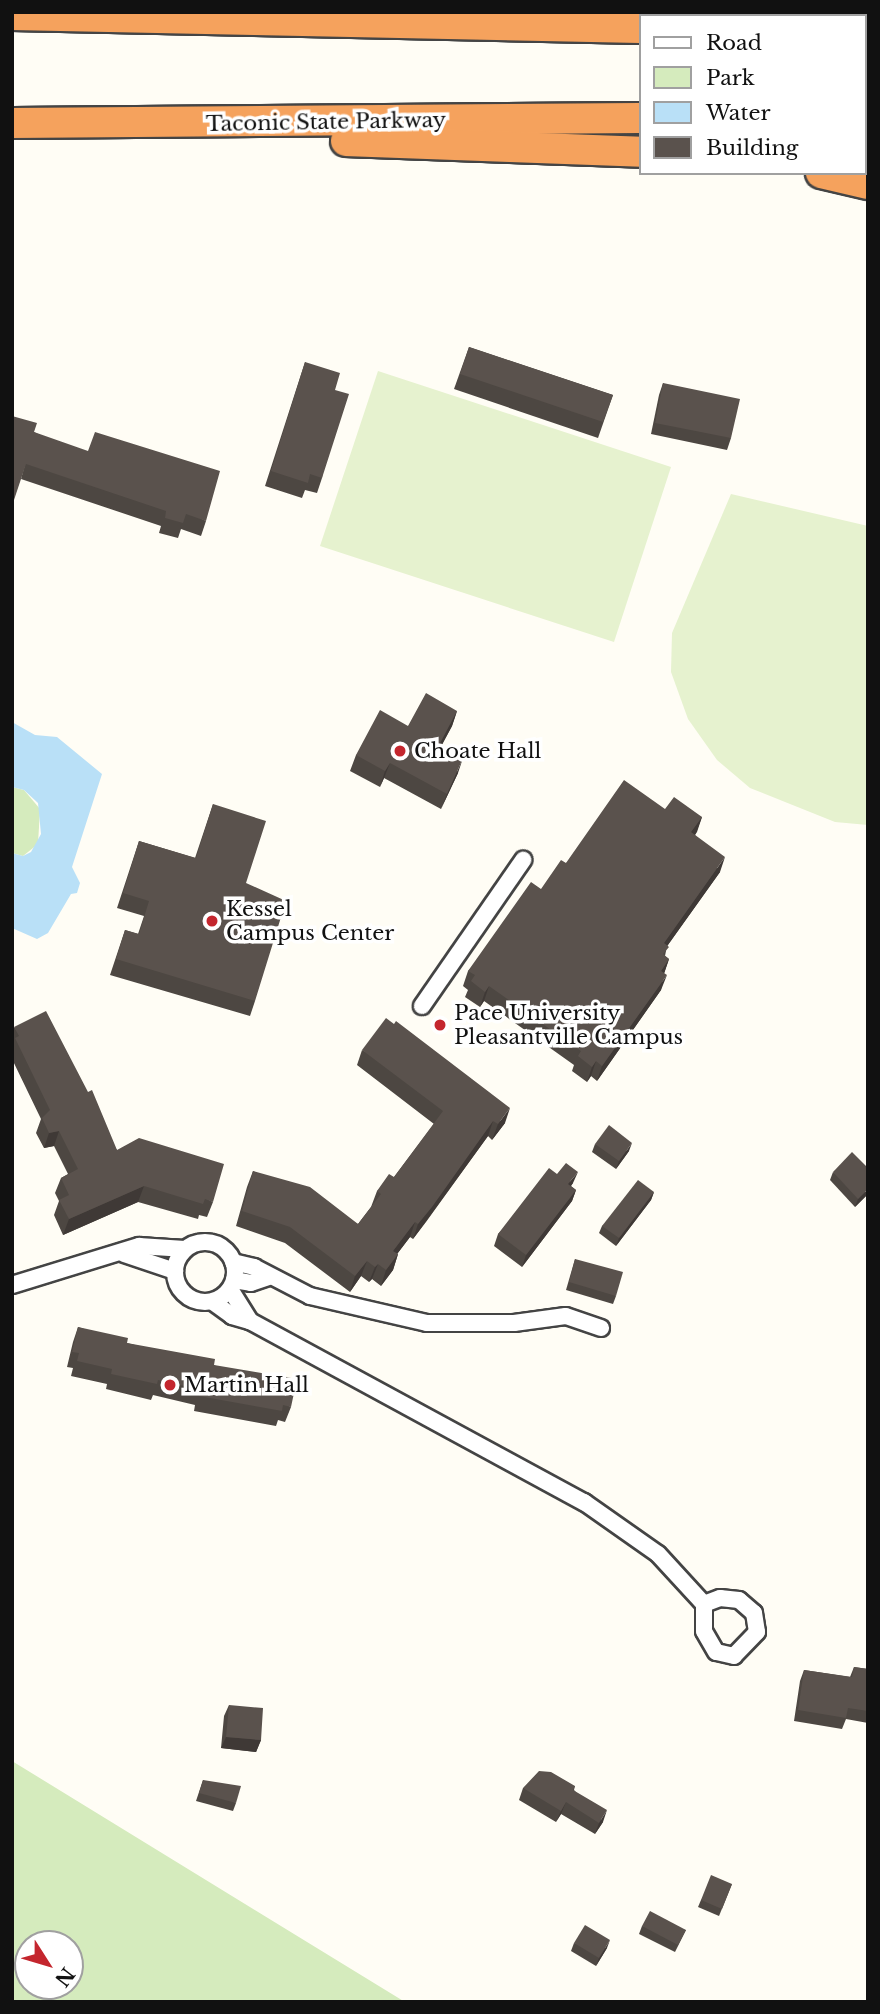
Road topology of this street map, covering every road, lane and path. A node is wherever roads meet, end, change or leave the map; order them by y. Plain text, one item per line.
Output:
1 (868, 13) edge
2 (844, 14) edge
3 (12, 15) edge
4 (638, 28) edge
5 (638, 118) edge
6 (12, 124) edge
7 (146, 124) junction
8 (638, 152) edge
9 (830, 175) edge
10 (868, 184) edge
11 (523, 860) dead end
12 (422, 1006) dead end
13 (185, 1249) junction
14 (124, 1254) junction
15 (233, 1262) junction
16 (174, 1270) junction
17 (268, 1277) junction
18 (12, 1285) edge
19 (232, 1285) junction
20 (213, 1301) junction
21 (250, 1321) junction
22 (601, 1328) dead end
23 (704, 1604) dead end

1 - 2 highway
3 - 4 highway
5 - 7 highway, Taconic State Parkway
6 - 7 highway, Taconic State Parkway
7 - 8 highway
9 - 10 highway
11 - 12 street
13 - 14 street
13 - 15 street
13 - 16 street
14 - 16 street
14 - 18 street
15 - 17 street
15 - 19 street
16 - 20 street
17 - 19 street
17 - 22 street
19 - 20 street
19 - 21 street
20 - 21 street
21 - 23 street

